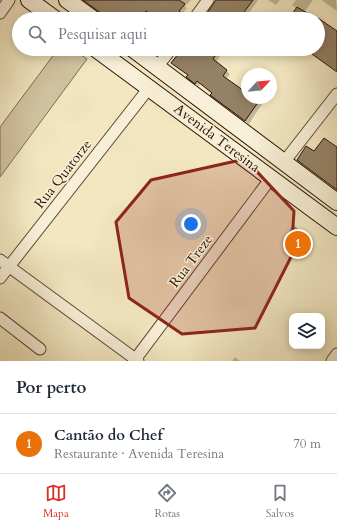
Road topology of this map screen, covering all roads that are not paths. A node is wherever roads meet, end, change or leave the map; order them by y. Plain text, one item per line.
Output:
1 (9, 0) edge
2 (29, 0) edge
3 (67, 0) edge
4 (208, 0) edge
5 (45, 12) edge
6 (81, 12) edge
7 (199, 12) edge
8 (0, 13) edge
9 (106, 56) edge
10 (142, 56) edge
11 (166, 56) edge
12 (157, 67) junction
13 (149, 88) junction
14 (337, 94) edge
15 (284, 162) junction
16 (271, 178) junction
17 (337, 202) edge
18 (337, 227) edge
19 (4, 263) edge
20 (0, 278) edge
21 (0, 318) edge
22 (40, 349) dead end
23 (337, 354) edge
24 (136, 360) edge
25 (332, 361) edge

1 - 8 street
2 - 5 main road
3 - 6 main road
4 - 7 street
9 - 13 main road, Avenida Teresina
10 - 12 main road, Avenida Teresina
11 - 12 street
12 - 15 main road, Avenida Teresina
13 - 16 main road, Avenida Teresina
13 - 19 street, Rua Quatorze
14 - 15 street
15 - 17 main road, Avenida Teresina
16 - 18 main road, Avenida Teresina
16 - 24 street, Rua Treze
19 - 20 street, Rua Quatorze
19 - 24 street
21 - 22 street
23 - 25 street

